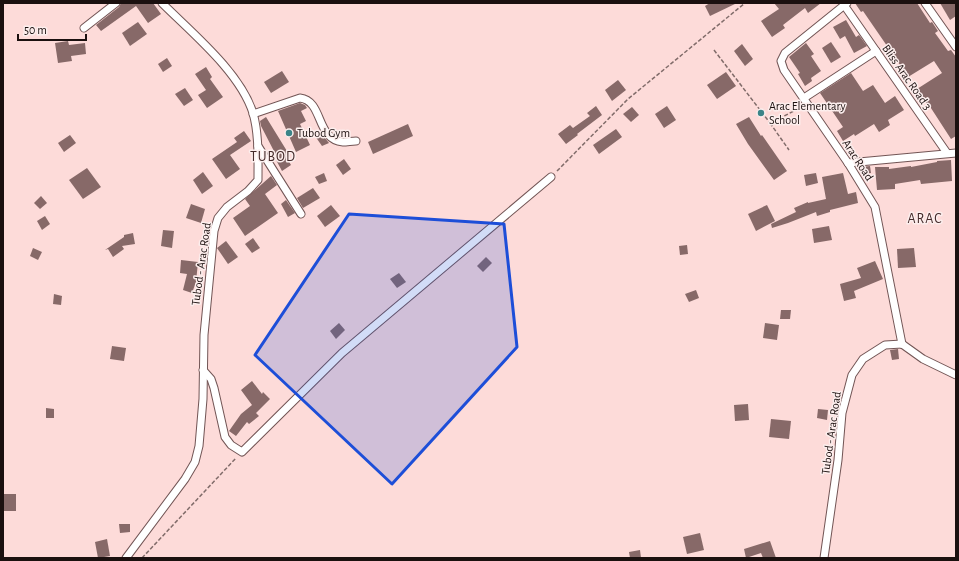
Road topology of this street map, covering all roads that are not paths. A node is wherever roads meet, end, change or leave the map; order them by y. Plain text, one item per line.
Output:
1 (116, 3) edge
2 (162, 3) edge
3 (924, 3) edge
4 (845, 4) edge
5 (84, 28) dead end
6 (956, 47) edge
7 (876, 51) junction
8 (804, 98) junction
9 (253, 114) junction
10 (356, 141) dead end
11 (258, 146) junction
12 (947, 153) junction
13 (956, 153) edge
14 (848, 163) junction
15 (551, 177) road end
16 (301, 214) dead end
17 (902, 344) junction
18 (203, 370) junction
19 (956, 375) edge
20 (126, 558) edge
21 (824, 558) edge

1 - 5 street
2 - 9 street, Tubod - Arac Road
3 - 6 street
4 - 7 street, Bliss Arac Road 3
4 - 8 street, Arac Road
7 - 8 street
7 - 12 street, Bliss Arac Road 3
8 - 14 street, Arac Road
9 - 10 street
9 - 11 street, Tubod - Arac Road
11 - 16 street
11 - 18 street, Tubod - Arac Road
12 - 13 street
12 - 14 street
14 - 17 street, Arac Road
15 - 18 street
17 - 19 street
17 - 21 street, Tubod - Arac Road
18 - 20 street, Tubod - Arac Road

